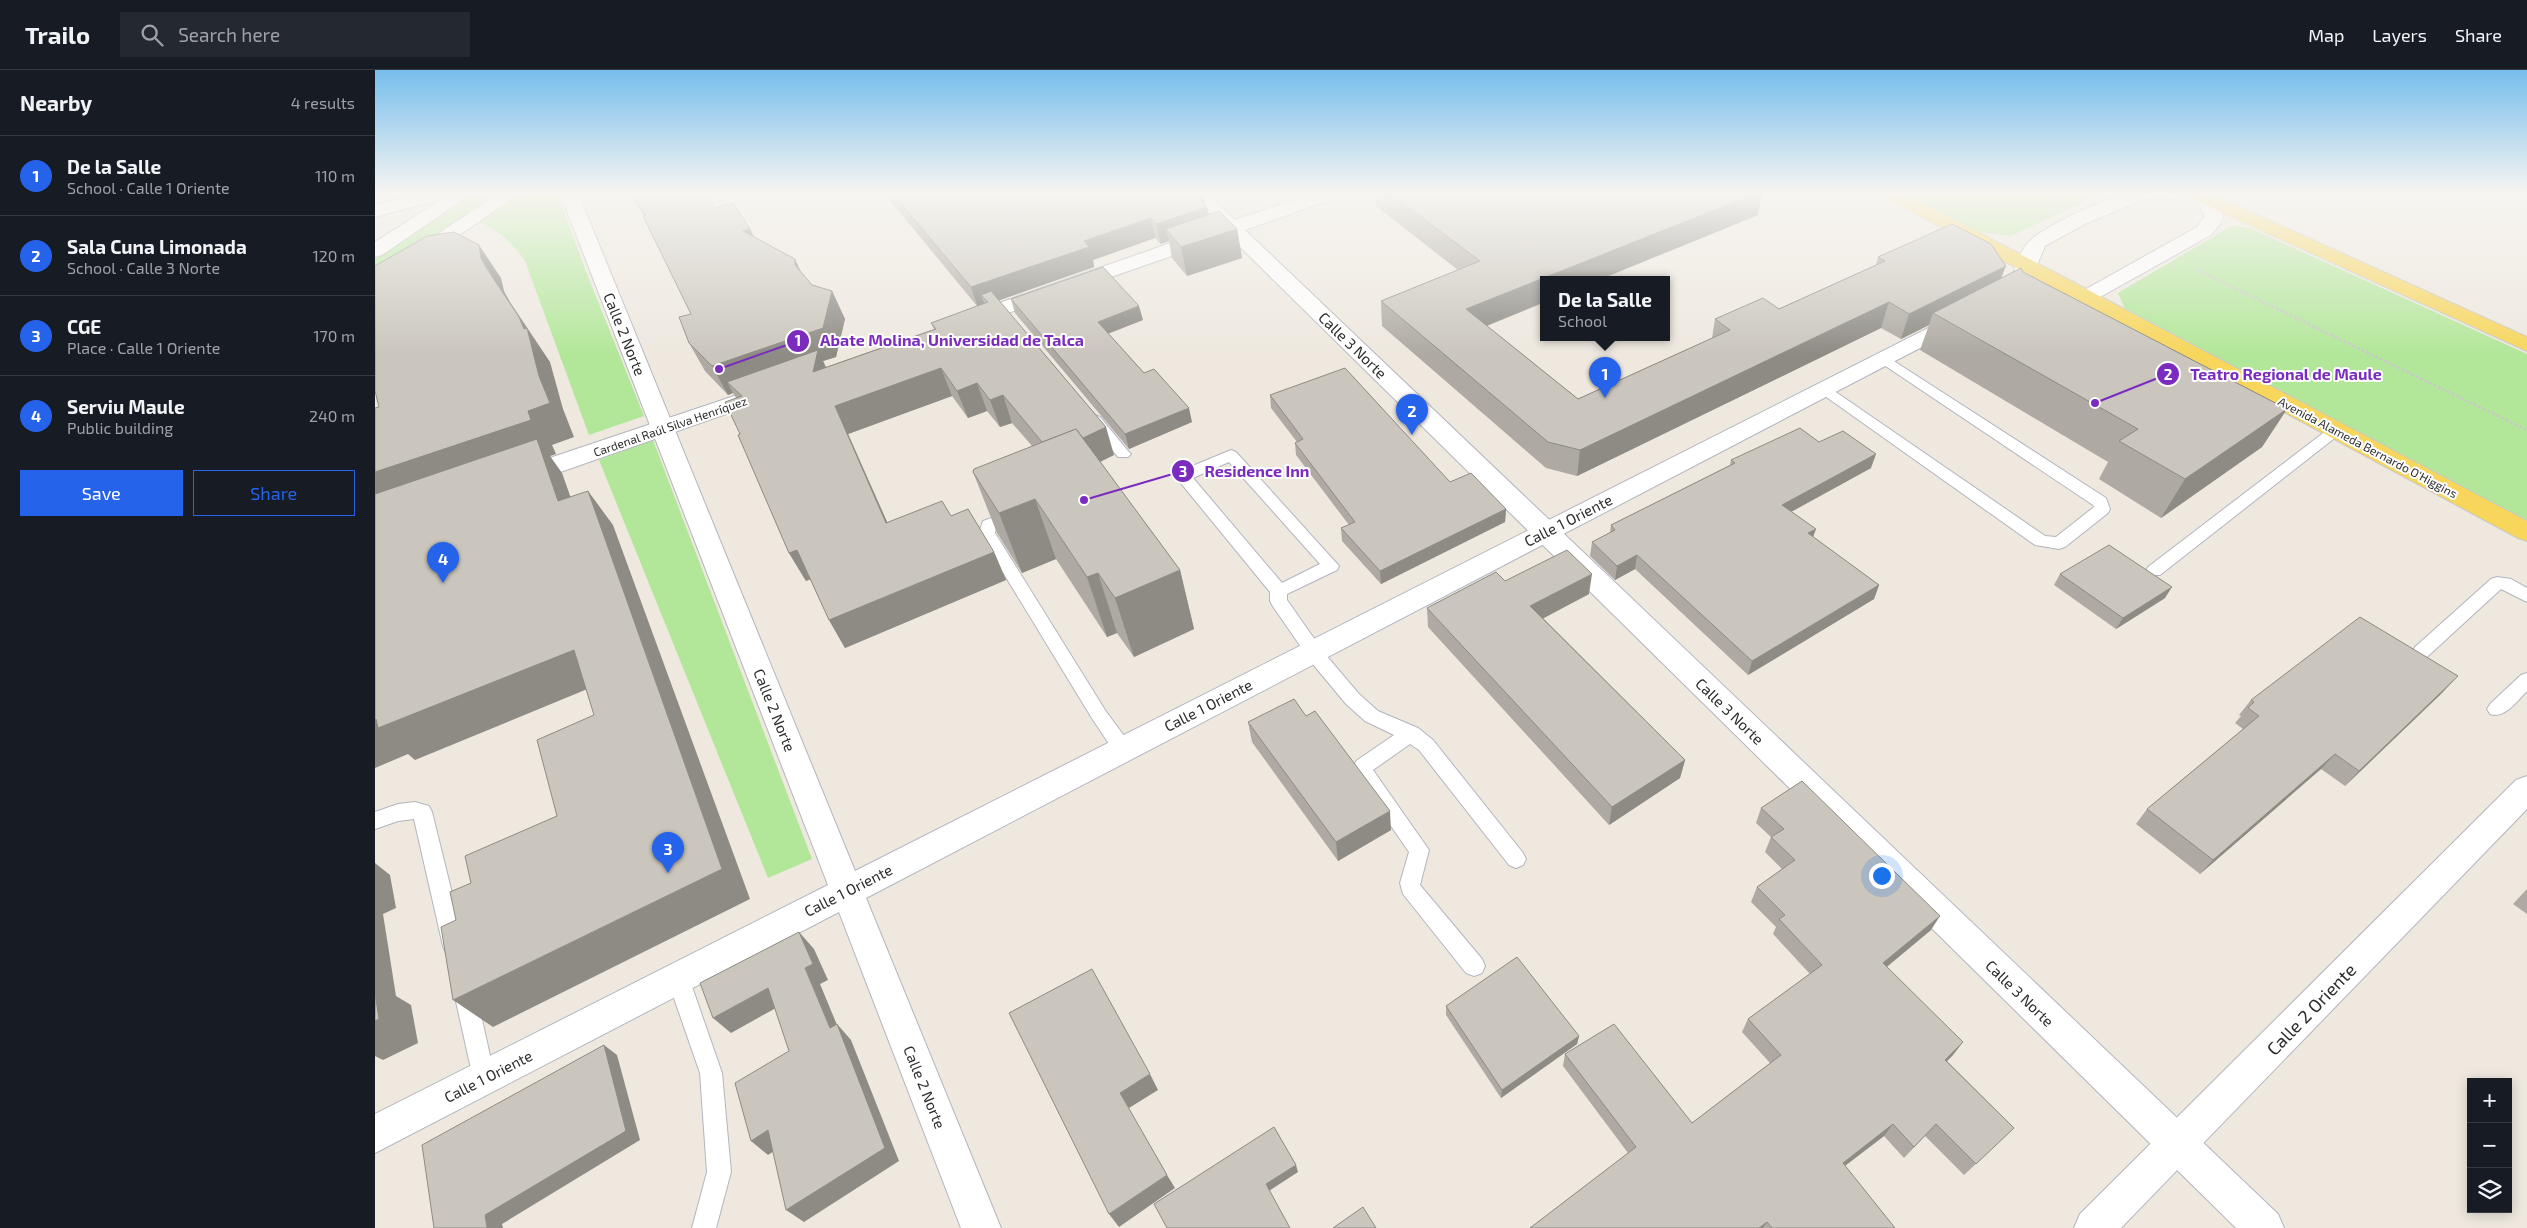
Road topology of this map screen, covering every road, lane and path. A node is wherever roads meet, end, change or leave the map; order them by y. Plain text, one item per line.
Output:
1 (431, 247) edge
2 (591, 247) edge
3 (1181, 247) edge
4 (1252, 247) edge
5 (1992, 247) edge
6 (2034, 247) edge
7 (2174, 247) edge
8 (2317, 247) edge
9 (2026, 265) junction
10 (2190, 267) dead end
11 (375, 285) edge
12 (2085, 297) junction
13 (949, 328) edge
14 (2527, 345) edge
15 (1883, 358) junction
16 (781, 387) edge
17 (1822, 389) junction
18 (1087, 411) edge
19 (663, 428) junction
20 (2336, 430) junction
21 (2527, 430) edge
22 (1123, 454) dead end
23 (497, 486) edge
24 (1029, 509) edge
25 (1545, 531) junction
26 (2527, 532) edge
27 (2154, 571) dead end
28 (1279, 591) junction
29 (2527, 596) edge
30 (1313, 651) junction
31 (2421, 652) edge
32 (2527, 680) edge
33 (2496, 709) dead end
34 (1411, 734) junction
35 (1123, 749) junction
36 (2527, 789) edge
37 (375, 822) edge
38 (1516, 859) dead end
39 (847, 891) junction
40 (1474, 966) dead end
41 (678, 978) junction
42 (484, 1078) junction
43 (375, 1134) edge
44 (2177, 1146) junction
45 (704, 1228) edge
46 (981, 1228) edge
47 (2094, 1228) edge
48 (2264, 1228) edge

1 - 11 main road
2 - 19 main road, Calle 2 Norte
3 - 13 main road
4 - 25 main road, Calle 3 Norte
5 - 9 main road, Avenida Alameda Bernardo O'Higgins
6 - 9 main road, Calle 1 Oriente
7 - 12 main road
8 - 14 main road
9 - 12 main road, Avenida Alameda Bernardo O'Higgins
9 - 15 main road, Calle 1 Oriente
10 - 21 path
12 - 20 main road, Avenida Alameda Bernardo O'Higgins
15 - 17 main road, Calle 1 Oriente
15 - 17 lane
16 - 19 main road, Cardenal Raúl Silva Henríquez
17 - 25 main road, Calle 1 Oriente
18 - 22 lane
19 - 23 main road, Cardenal Raúl Silva Henríquez
19 - 39 main road, Calle 2 Norte
20 - 26 main road, Avenida Alameda Bernardo O'Higgins
20 - 27 lane
24 - 35 lane
25 - 30 main road, Calle 1 Oriente
25 - 44 main road, Calle 3 Norte
28 - 28 lane
28 - 30 lane
29 - 31 lane
30 - 34 lane
30 - 35 main road, Calle 1 Oriente
32 - 33 lane
34 - 38 lane
34 - 40 lane
35 - 39 main road, Calle 1 Oriente
36 - 44 main road, Calle 2 Oriente
37 - 42 lane
39 - 41 main road, Calle 1 Oriente
39 - 46 main road, Calle 2 Norte
41 - 42 main road, Calle 1 Oriente
41 - 45 lane
42 - 43 main road, Calle 1 Oriente
44 - 47 main road, Calle 2 Oriente
44 - 48 main road, Calle 3 Norte

